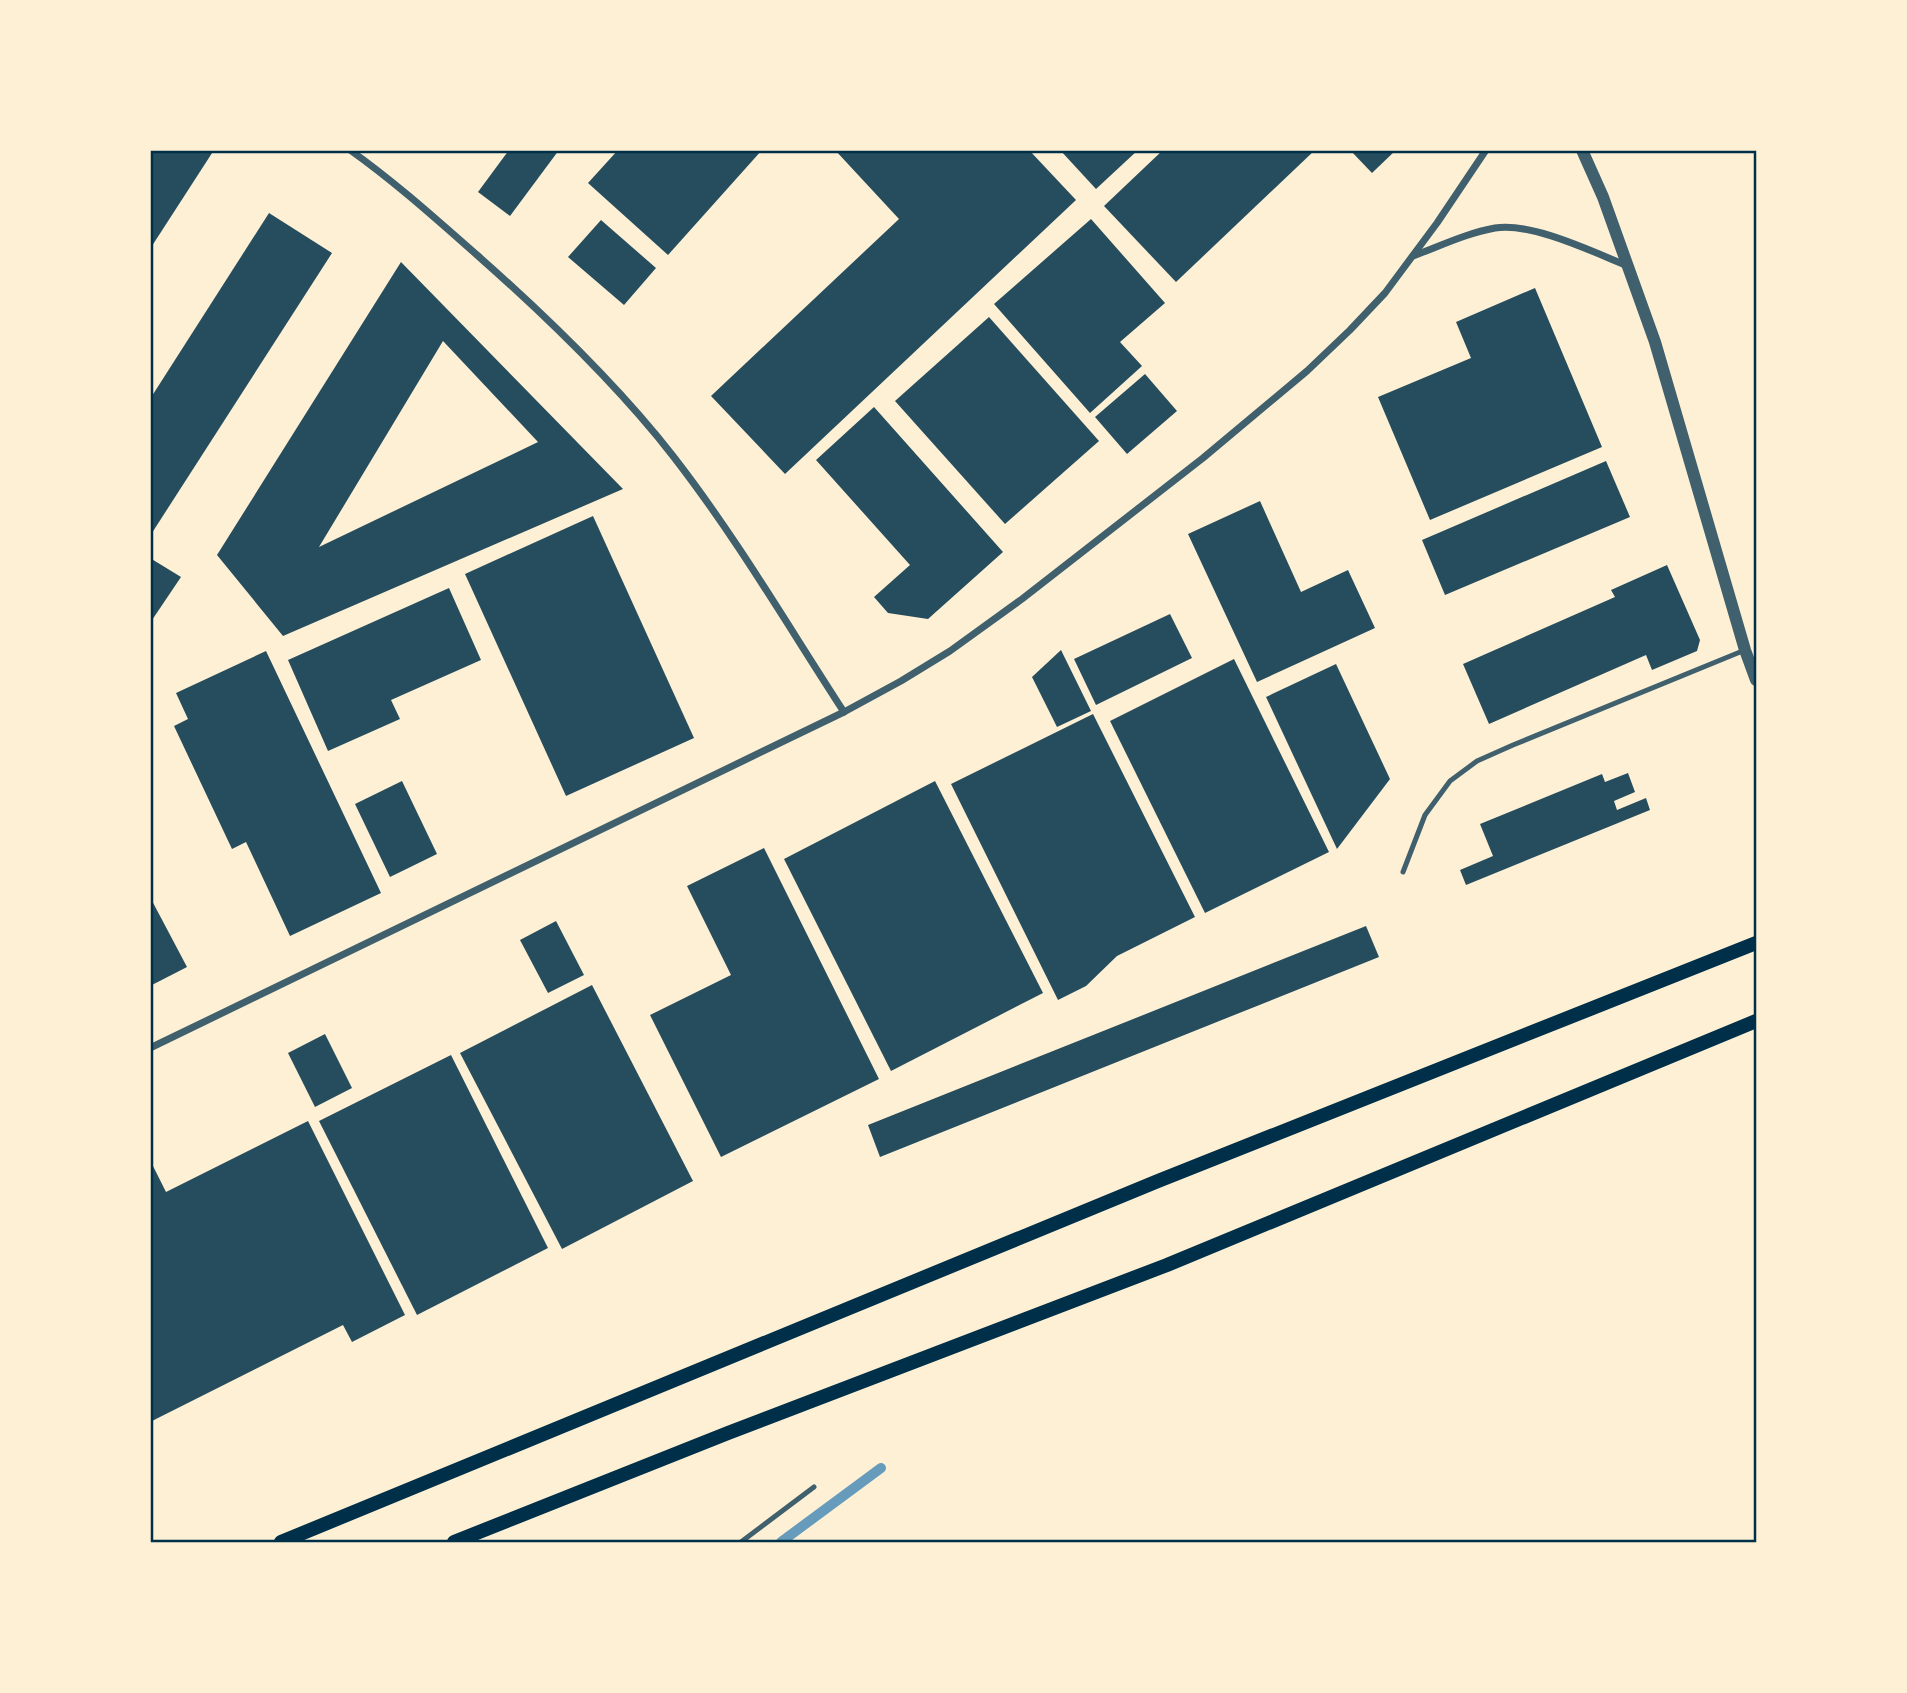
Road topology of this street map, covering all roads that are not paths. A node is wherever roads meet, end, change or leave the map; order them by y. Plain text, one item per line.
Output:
1 (350, 150) edge
2 (1486, 150) edge
3 (1582, 150) edge
4 (1412, 256) junction
5 (1629, 266) junction
6 (1745, 650) junction
7 (1756, 680) edge
8 (844, 712) junction
9 (1403, 872) dead end
10 (1756, 943) edge
11 (1756, 1021) edge
12 (150, 1048) edge
13 (814, 1487) dead end
14 (281, 1542) edge
15 (454, 1542) edge
16 (741, 1542) edge

1 - 8 street
2 - 4 street
3 - 5 street
4 - 5 street
4 - 8 street
5 - 6 street
6 - 7 street
6 - 9 lane
8 - 12 street
10 - 14 main road
11 - 15 main road
13 - 16 lane

